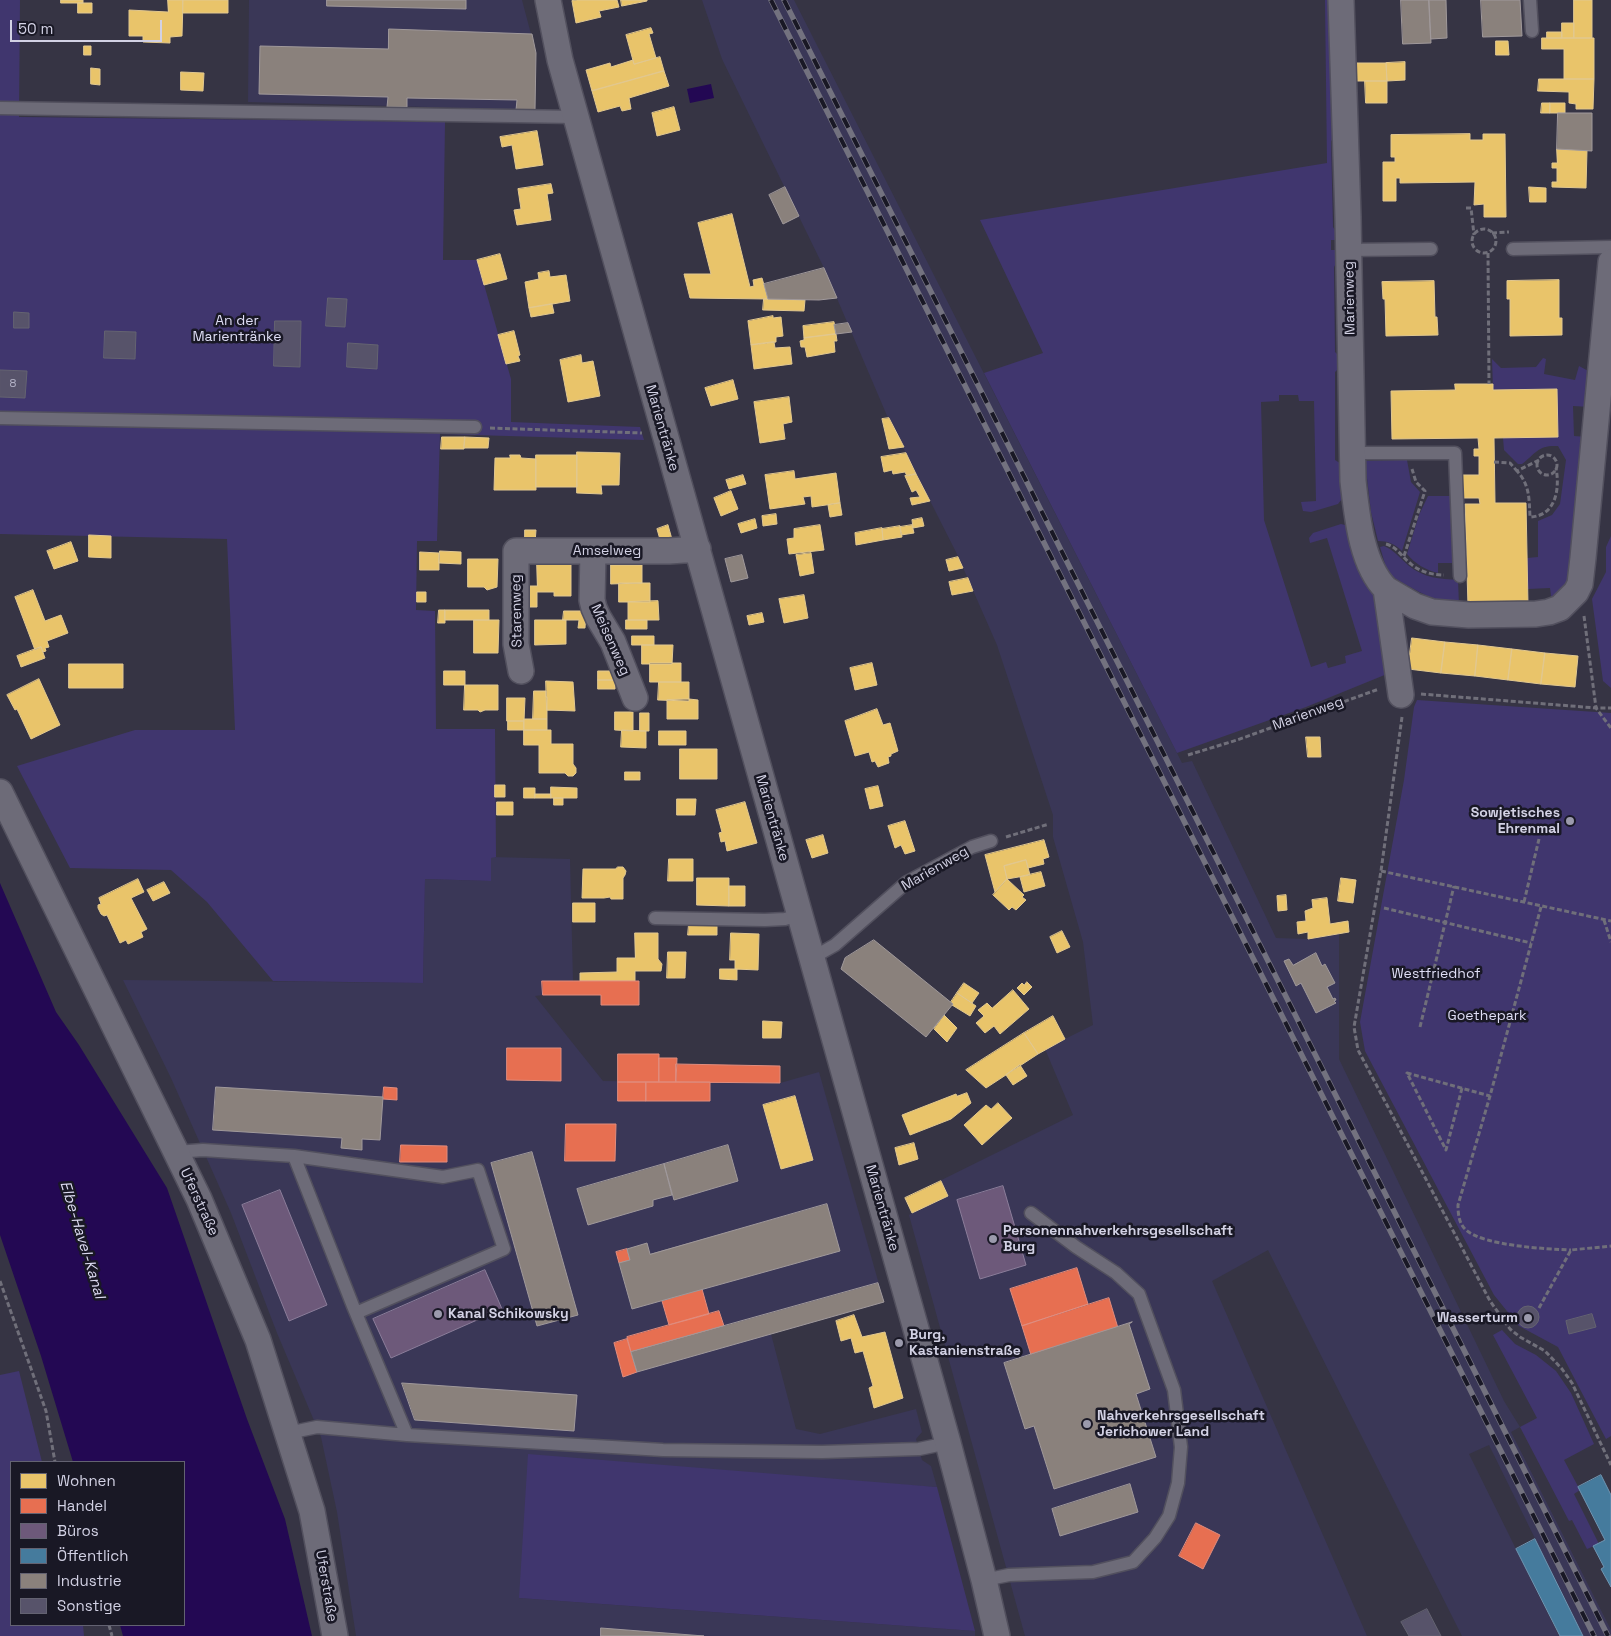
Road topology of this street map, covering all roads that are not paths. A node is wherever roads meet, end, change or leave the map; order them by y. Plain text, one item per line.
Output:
1 (548, 0) edge
2 (1341, 0) edge
3 (1530, 0) edge
4 (1532, 31) dead end
5 (0, 108) edge
6 (576, 117) junction
7 (1611, 247) edge
8 (1431, 249) dead end
9 (1514, 249) dead end
10 (1349, 250) junction
11 (1611, 262) edge
12 (0, 418) edge
13 (475, 427) road end
14 (1351, 453) junction
15 (698, 549) junction
16 (516, 551) joint
17 (592, 552) junction
18 (1460, 576) road end
19 (1386, 589) junction
20 (521, 670) dead end
21 (1400, 690) road end
22 (635, 698) dead end
23 (0, 792) edge
24 (991, 841) road end
25 (799, 915) junction
26 (655, 918) dead end
27 (812, 958) junction
28 (176, 1152) junction
29 (294, 1156) junction
30 (1031, 1213) dead end
31 (356, 1313) junction
32 (288, 1432) junction
33 (407, 1435) junction
34 (948, 1443) junction
35 (984, 1580) junction
36 (335, 1636) edge
37 (997, 1636) edge

1 - 6 street, Marientränke
2 - 10 street, Marienweg
3 - 4 lane
5 - 6 lane
6 - 15 street, Marientränke
7 - 9 lane
8 - 10 lane
10 - 14 street, Marienweg
11 - 19 street, Marienweg
12 - 13 lane
14 - 18 lane
14 - 19 street, Marienweg
15 - 17 street, Amselweg
15 - 25 street, Marientränke
16 - 17 street, Amselweg
16 - 20 street, Starenweg
17 - 22 street, Meisenweg
19 - 21 street, Marienweg
23 - 28 street, Uferstraße
24 - 27 lane, Marienweg
25 - 26 lane
25 - 27 street, Marientränke
27 - 34 street, Marientränke
28 - 29 lane
28 - 32 street, Uferstraße
29 - 31 lane
29 - 31 lane
30 - 35 lane
31 - 33 lane
32 - 33 lane
32 - 36 street, Uferstraße
33 - 34 lane
34 - 35 street, Marientränke
35 - 37 street, Marientränke

